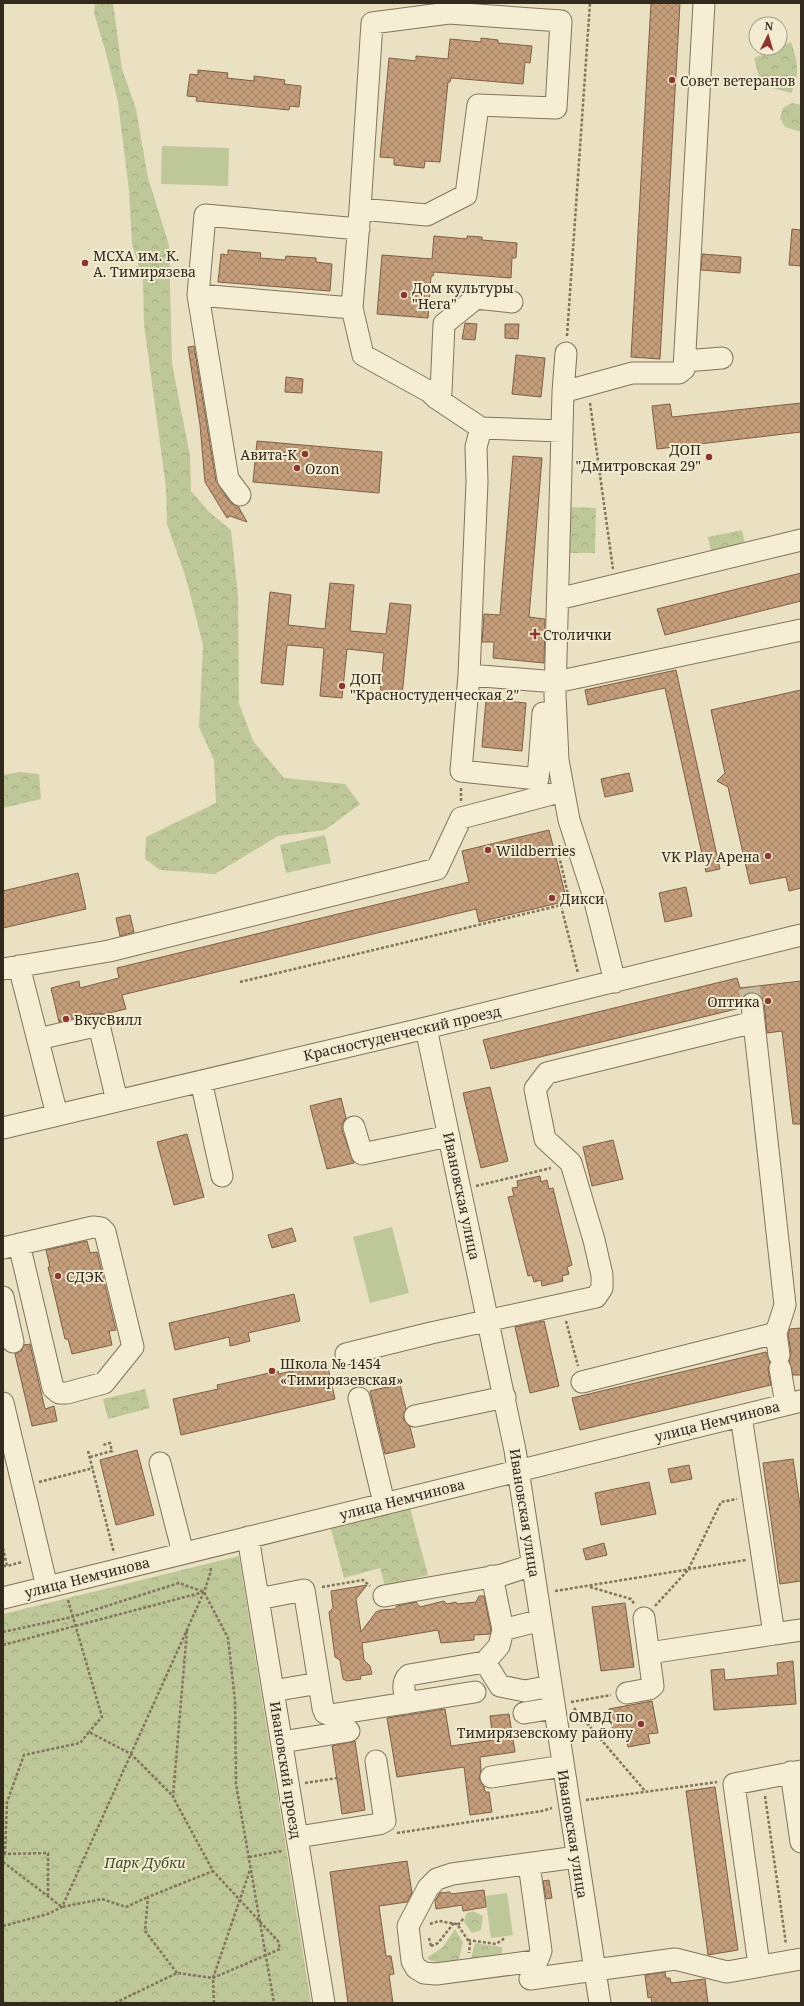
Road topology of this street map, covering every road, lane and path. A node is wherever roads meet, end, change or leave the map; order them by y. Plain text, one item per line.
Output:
1 (590, 3) edge
2 (704, 3) edge
3 (360, 219) junction
4 (198, 295) junction
5 (512, 302) dead end
6 (352, 308) junction
7 (566, 353) joint
8 (722, 358) dead end
9 (685, 361) junction
10 (587, 385) junction
11 (563, 392) junction
12 (436, 398) junction
13 (481, 428) junction
14 (562, 431) junction
15 (240, 495) dead end
16 (801, 540) edge
17 (616, 585) junction
18 (558, 599) junction
19 (801, 630) edge
20 (469, 675) junction
21 (551, 682) junction
22 (461, 771) junction
23 (563, 791) junction
24 (461, 818) junction
25 (556, 840) dead end
26 (561, 906) junction
27 (801, 935) edge
28 (11, 968) edge
29 (579, 978) dead end
30 (240, 982) dead end
31 (614, 982) junction
32 (426, 1028) junction
33 (38, 1039) junction
34 (201, 1081) junction
35 (117, 1101) junction
36 (57, 1115) junction
37 (354, 1127) dead end
38 (3, 1128) edge
39 (449, 1136) junction
40 (571, 1163) junction
41 (222, 1176) dead end
42 (460, 1190) junction
43 (11, 1246) edge
44 (561, 1305) junction
45 (4, 1310) edge
46 (35, 1310) junction
47 (490, 1321) junction
48 (776, 1332) junction
49 (13, 1342) dead end
50 (346, 1354) dead end
51 (582, 1382) joint
52 (505, 1397) junction
53 (359, 1398) dead end
54 (3, 1403) edge
55 (793, 1403) edge
56 (415, 1416) dead end
57 (741, 1416) junction
58 (103, 1445) dead end
59 (88, 1450) dead end
60 (90, 1457) junction
61 (160, 1463) dead end
62 (93, 1468) junction
63 (518, 1470) junction
64 (23, 1486) junction
65 (754, 1497) junction
66 (384, 1503) junction
67 (248, 1537) junction
68 (3, 1548) edge
69 (183, 1553) junction
70 (115, 1556) dead end
71 (40, 1558) junction
72 (763, 1558) junction
73 (210, 1562) dead end
74 (533, 1565) junction
75 (3, 1566) edge
76 (7, 1566) junction
77 (688, 1570) junction
78 (492, 1576) junction
79 (55, 1585) junction
80 (590, 1587) junction
81 (304, 1590) junction
82 (204, 1592) junction
83 (552, 1592) dead end
84 (384, 1596) joint
85 (3, 1598) edge
86 (258, 1599) junction
87 (72, 1617) junction
88 (644, 1618) junction
89 (541, 1620) junction
90 (76, 1627) junction
91 (187, 1630) junction
92 (503, 1630) junction
93 (801, 1630) edge
94 (3, 1632) edge
95 (774, 1634) junction
96 (3, 1646) edge
97 (649, 1653) junction
98 (486, 1662) junction
99 (319, 1683) junction
100 (551, 1686) junction
101 (273, 1691) junction
102 (475, 1692) dead end
103 (627, 1693) joint
104 (407, 1703) junction
105 (554, 1708) junction
106 (524, 1713) dead end
107 (350, 1731) dead end
108 (89, 1732) junction
109 (282, 1742) junction
110 (131, 1754) junction
111 (376, 1761) dead end
112 (563, 1766) junction
113 (796, 1771) edge
114 (492, 1777) dead end
115 (337, 1778) dead end
116 (762, 1778) junction
117 (734, 1784) junction
118 (289, 1785) junction
119 (645, 1791) junction
120 (173, 1797) junction
121 (584, 1800) dead end
122 (555, 1807) dead end
123 (393, 1834) dead end
124 (801, 1842) edge
125 (298, 1843) junction
126 (4, 1854) edge
127 (249, 1857) junction
128 (577, 1857) junction
129 (3, 1862) edge
130 (529, 1864) junction
131 (251, 1869) junction
132 (213, 1870) junction
133 (48, 1896) junction
134 (148, 1897) junction
135 (240, 1902) junction
136 (62, 1907) junction
137 (464, 1918) dead end
138 (259, 1922) junction
139 (454, 1923) junction
140 (458, 1925) junction
141 (3, 1926) edge
142 (428, 1928) dead end
143 (428, 1934) dead end
144 (505, 1938) dead end
145 (468, 1940) junction
146 (431, 1946) junction
147 (265, 1957) junction
148 (795, 1960) edge
149 (759, 1965) junction
150 (416, 1968) junction
151 (465, 1970) junction
152 (595, 1970) junction
153 (177, 1973) junction
154 (213, 1978) junction
155 (530, 1979) dead end
156 (115, 2003) edge
157 (214, 2003) edge
158 (274, 2003) edge
159 (324, 2003) edge
160 (600, 2003) edge

1 - 7 path
2 - 9 street
3 - 3 street
3 - 4 street
3 - 6 street
4 - 6 street
4 - 15 street
5 - 12 street
6 - 12 street
7 - 11 street
8 - 9 street
9 - 10 street
10 - 11 street
10 - 17 path
11 - 14 street
12 - 13 street
13 - 14 street
13 - 20 street
14 - 18 street
16 - 17 street
17 - 18 street
18 - 21 street
19 - 21 street
20 - 21 street
20 - 22 street
21 - 22 street
21 - 23 street
22 - 24 path
23 - 24 street
23 - 31 street
24 - 28 street
25 - 26 path
26 - 29 path
26 - 30 path
27 - 31 street, Красностуденческий проезд
28 - 33 street
31 - 32 street, Красностуденческий проезд
32 - 34 street, Красностуденческий проезд
32 - 39 street, Ивановская улица
33 - 35 street
33 - 36 street
34 - 35 street, Красностуденческий проезд
34 - 41 street
35 - 36 street, Красностуденческий проезд
36 - 38 street, Красностуденческий проезд
37 - 39 street
39 - 42 street, Ивановская улица
40 - 42 path
40 - 44 street
40 - 48 street
42 - 47 street, Ивановская улица
43 - 46 street
43 - 46 street
44 - 47 street
44 - 51 path
45 - 46 street
45 - 49 street
47 - 50 street
47 - 52 street, Ивановская улица
48 - 51 street
48 - 55 street
52 - 56 street
52 - 63 street, Ивановская улица
53 - 66 street
54 - 64 street
55 - 57 street, улица Немчинова
57 - 63 street, улица Немчинова
57 - 65 street
58 - 60 path
59 - 60 path
60 - 62 path
61 - 69 street
62 - 64 path
62 - 70 path
63 - 66 street, улица Немчинова
63 - 74 street, Ивановская улица
64 - 71 street
65 - 72 street
65 - 77 path
66 - 67 street, улица Немчинова
67 - 69 street, улица Немчинова
67 - 86 street, Ивановский проезд
68 - 76 path
69 - 79 street, улица Немчинова
71 - 76 path
71 - 79 street
72 - 77 path
72 - 95 street
73 - 82 path
74 - 78 street
74 - 89 street, Ивановская улица
75 - 76 path
77 - 80 path
77 - 88 path
78 - 84 street
78 - 92 street
79 - 85 street, улица Немчинова
79 - 87 path
80 - 83 path
80 - 88 path
81 - 84 path
81 - 86 street
81 - 99 street
82 - 87 path
82 - 90 path
82 - 91 path
82 - 127 path
86 - 101 street, Ивановский проезд
87 - 90 path
87 - 94 path
88 - 97 street
89 - 92 street
89 - 100 street, Ивановская улица
90 - 96 path
90 - 108 path
91 - 110 path
91 - 120 path
92 - 98 street
93 - 95 street
95 - 97 street
97 - 103 street
98 - 100 street
98 - 104 street
99 - 101 street
99 - 104 street
100 - 105 street, Ивановская улица
101 - 109 street, Ивановский проезд
102 - 104 street
103 - 119 path
105 - 106 street
105 - 112 street, Ивановская улица
107 - 109 street
108 - 110 path
108 - 126 path
109 - 118 street, Ивановский проезд
110 - 120 path
110 - 136 path
111 - 125 street
112 - 114 street
112 - 128 street, Ивановская улица
113 - 116 street
113 - 124 street
115 - 118 path
116 - 117 street
116 - 148 path
117 - 119 path
117 - 149 street
118 - 125 street, Ивановский проезд
119 - 121 path
120 - 132 path
122 - 123 path
125 - 127 path
125 - 159 street, Ивановский проезд
126 - 133 path
127 - 131 path
128 - 130 street
128 - 152 street, Ивановская улица
129 - 133 path
130 - 150 street
130 - 151 street
131 - 135 path
131 - 138 path
132 - 134 path
132 - 135 path
133 - 136 path
134 - 136 path
134 - 153 path
135 - 138 path
135 - 154 path
136 - 141 path
137 - 140 path
138 - 147 path
138 - 147 path
139 - 140 path
139 - 142 path
139 - 146 path
140 - 145 path
143 - 146 path
144 - 145 path
145 - 151 path
146 - 150 path
147 - 154 path
147 - 158 path
148 - 149 street
149 - 152 street
150 - 151 street
152 - 155 street
152 - 160 street, Ивановская улица
153 - 154 path
153 - 156 path
154 - 157 path

